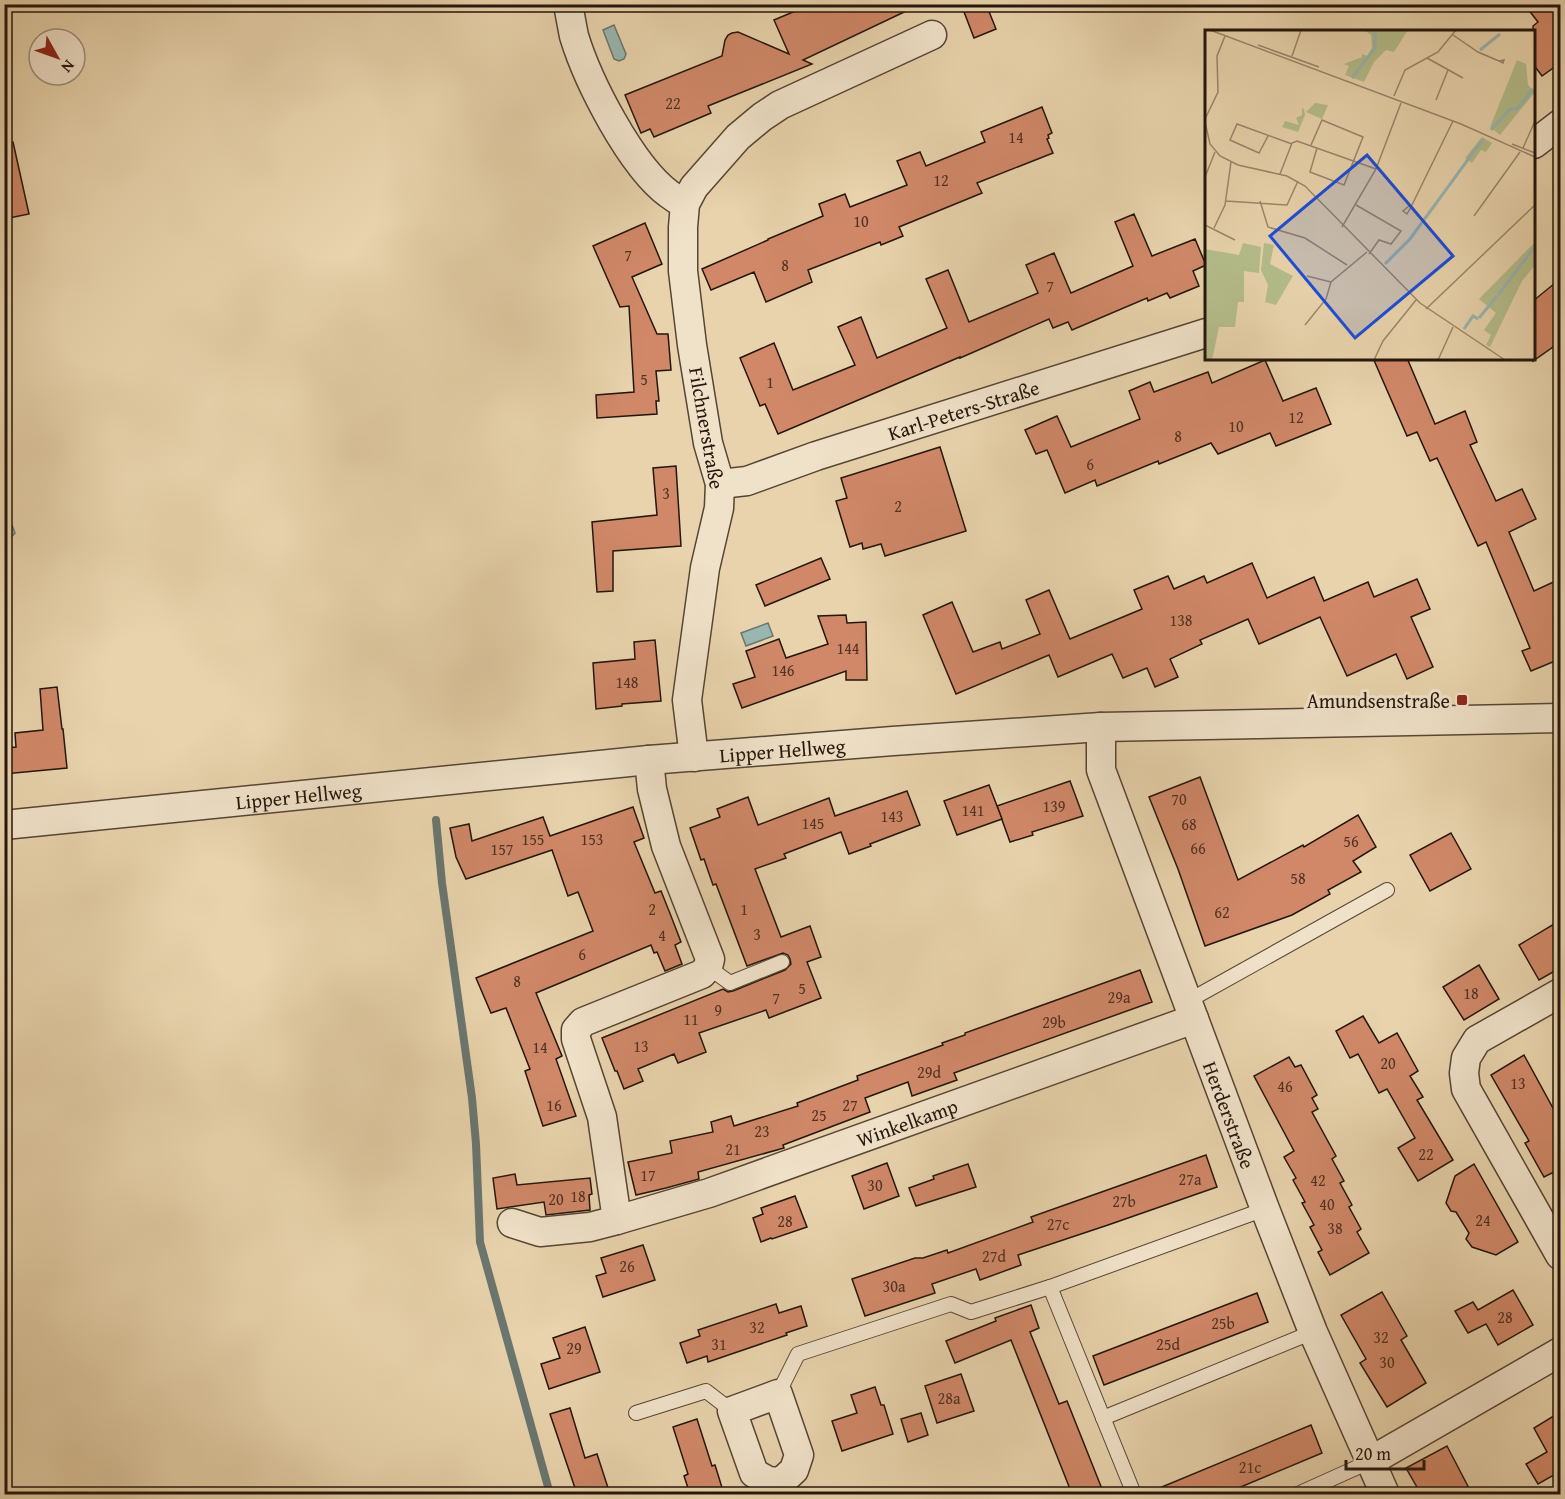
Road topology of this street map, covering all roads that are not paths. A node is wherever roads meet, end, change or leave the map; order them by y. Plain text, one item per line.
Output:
1 (568, 4) edge
2 (932, 35) dead end
3 (1560, 124) edge
4 (1535, 143) edge
5 (685, 204) junction
6 (1205, 333) edge
7 (720, 484) junction
8 (1560, 718) edge
9 (1101, 727) junction
10 (694, 757) junction
11 (649, 760) junction
12 (4, 825) edge
13 (1387, 890) dead end
14 (782, 962) dead end
15 (708, 967) junction
16 (1560, 993) edge
17 (1191, 1010) junction
18 (1264, 1209) junction
19 (617, 1220) junction
20 (512, 1223) dead end
21 (1560, 1255) edge
22 (1050, 1287) junction
23 (1313, 1332) junction
24 (1560, 1352) edge
25 (778, 1394) junction
26 (732, 1411) junction
27 (636, 1413) dead end
28 (1103, 1418) junction
29 (1369, 1462) junction
30 (783, 1488) edge
31 (1134, 1494) edge
32 (1298, 1494) edge
33 (1385, 1494) edge

1 - 5 street
2 - 5 street, Filchnerstraße
3 - 4 street
5 - 7 street, Filchnerstraße
6 - 7 street, Karl-Peters-Straße
7 - 10 street, Filchnerstraße
8 - 9 street, Lipper Hellweg
9 - 10 street, Lipper Hellweg
9 - 17 street, Herderstraße
10 - 11 street, Lipper Hellweg
11 - 12 street, Lipper Hellweg
11 - 15 street
13 - 17 lane
14 - 15 lane
15 - 19 street
16 - 21 street
17 - 18 street, Herderstraße
17 - 19 street, Winkelkamp
18 - 22 lane
18 - 23 street, Herderstraße
19 - 20 street, Winkelkamp
22 - 25 lane
22 - 28 lane
23 - 28 lane
23 - 29 street, Herderstraße
24 - 29 street
25 - 26 street
25 - 30 street
26 - 27 lane
26 - 30 street
28 - 31 lane
29 - 32 lane
29 - 33 street, Herderstraße

